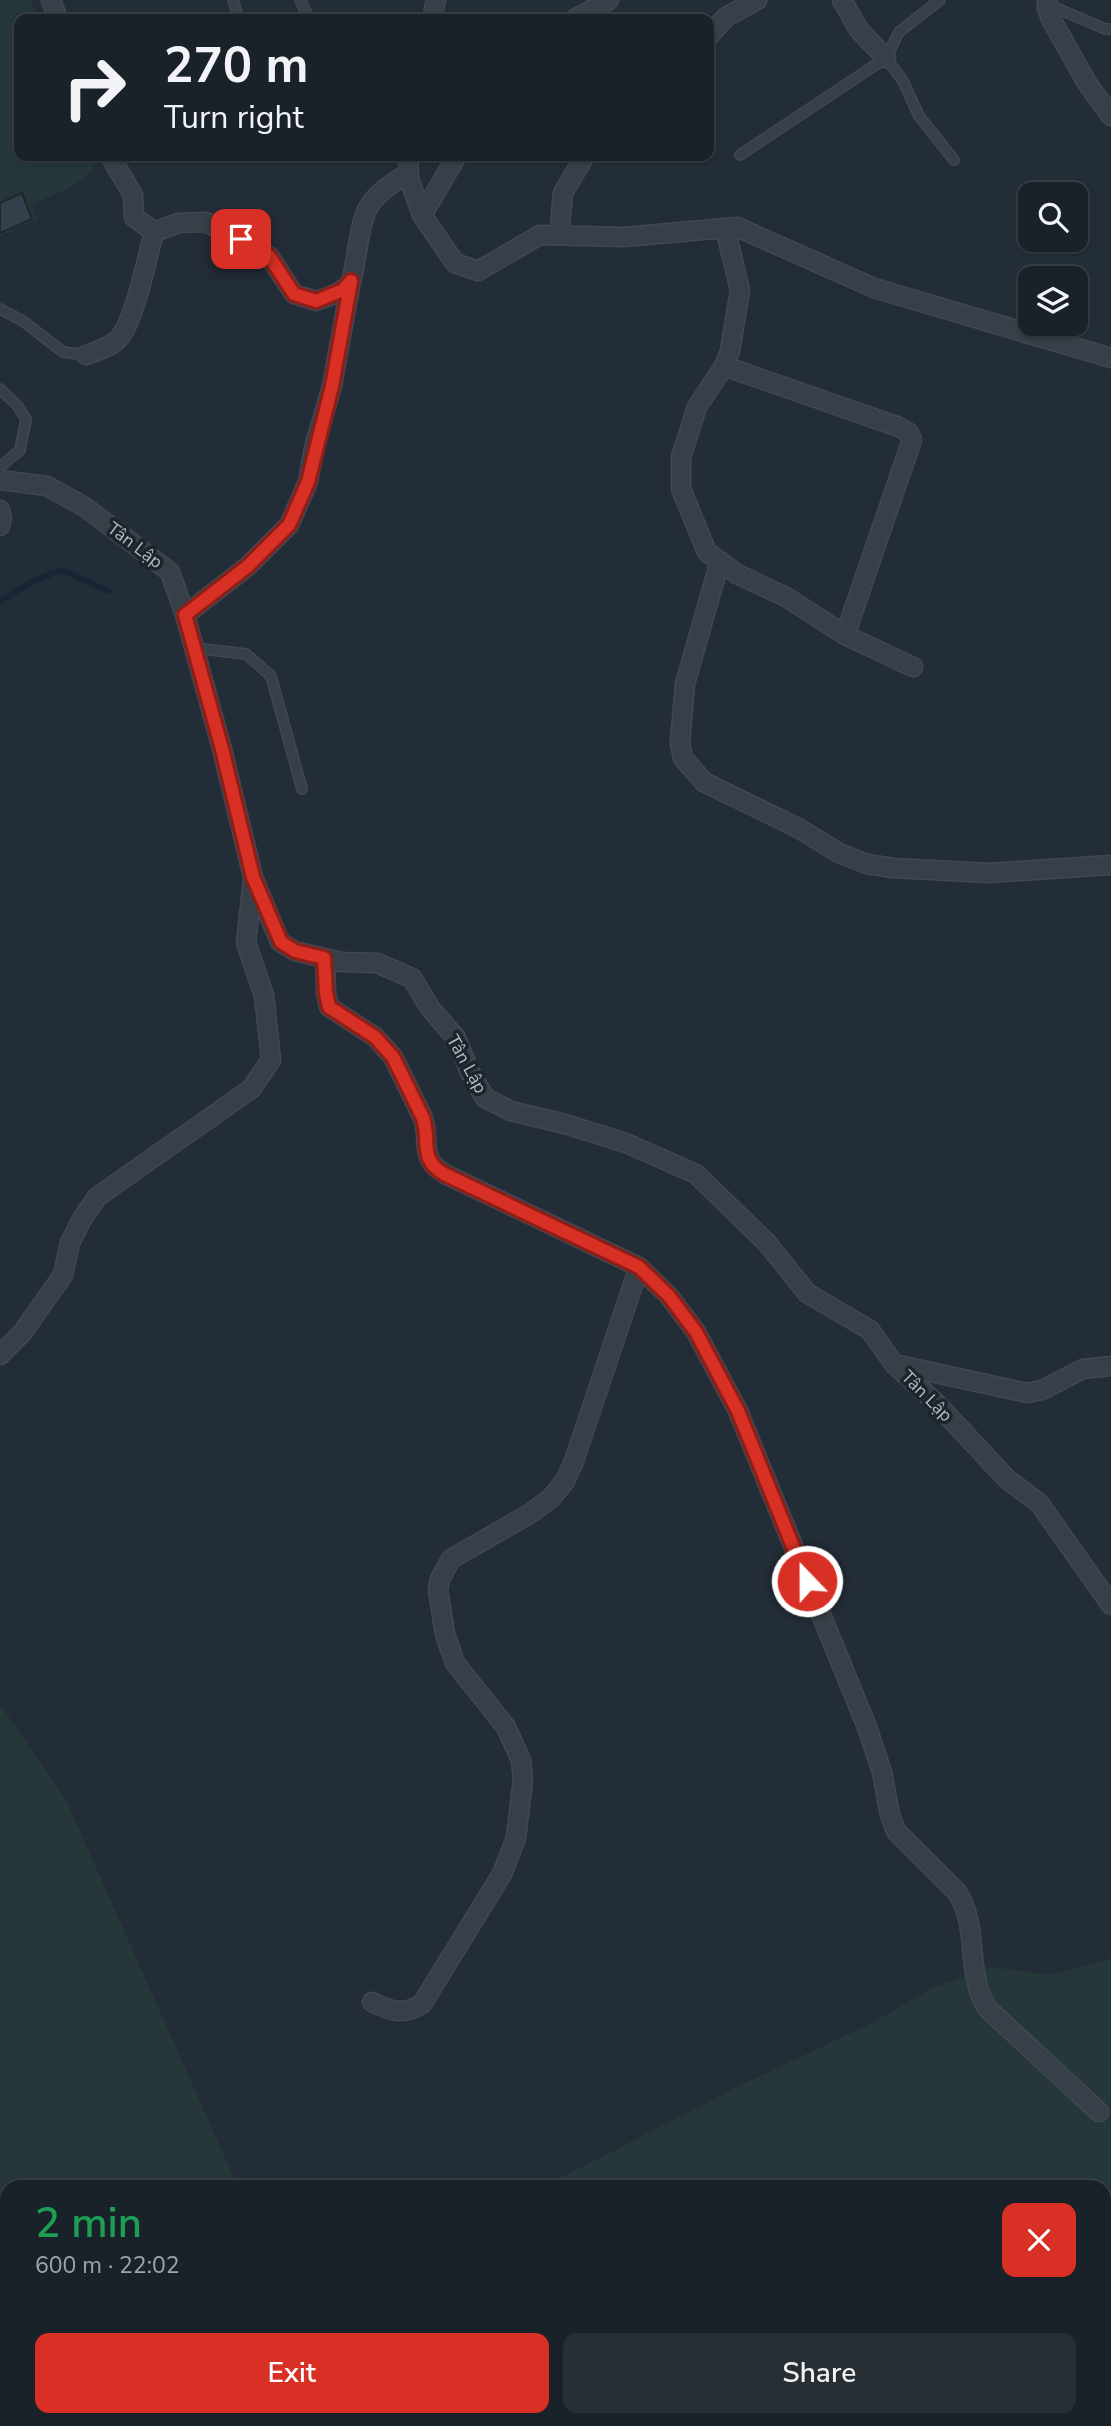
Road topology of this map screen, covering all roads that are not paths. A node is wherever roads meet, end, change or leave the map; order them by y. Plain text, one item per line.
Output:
1 (609, 0) edge
2 (757, 0) edge
3 (842, 0) edge
4 (940, 0) edge
5 (1046, 1) edge
6 (584, 14) edge
7 (1111, 29) edge
8 (714, 30) edge
9 (886, 58) junction
10 (1111, 116) edge
11 (740, 155) dead end
12 (954, 160) dead end
13 (113, 161) edge
14 (454, 161) edge
15 (582, 161) edge
16 (408, 165) edge
17 (422, 215) junction
18 (725, 228) junction
19 (154, 232) junction
20 (559, 235) junction
21 (351, 281) junction
22 (0, 309) edge
23 (86, 355) joint
24 (1111, 358) edge
25 (724, 366) junction
26 (0, 389) edge
27 (0, 467) edge
28 (0, 480) edge
29 (0, 510) edge
30 (0, 526) edge
31 (719, 561) junction
32 (185, 615) junction
33 (845, 635) junction
34 (195, 648) junction
35 (913, 667) dead end
36 (302, 789) dead end
37 (1111, 865) edge
38 (253, 877) junction
39 (324, 958) junction
40 (639, 1267) junction
41 (0, 1355) edge
42 (894, 1364) junction
43 (1111, 1366) edge
44 (1111, 1605) edge
45 (372, 2002) dead end
46 (1099, 2112) dead end

1 - 6 street
2 - 8 street
3 - 9 street
4 - 9 lane
5 - 7 lane
5 - 10 street
9 - 11 lane
9 - 12 lane
13 - 19 street
14 - 17 street
15 - 20 street
16 - 17 street
16 - 21 street
17 - 20 street
18 - 20 street
18 - 24 street
18 - 25 street
19 - 21 street
19 - 23 street
21 - 32 street
22 - 23 lane
25 - 31 street
25 - 33 street
26 - 27 lane
28 - 32 street, Tân Lập
29 - 30 street
31 - 33 street
31 - 37 street
32 - 34 street, Tân Lập
33 - 35 street
34 - 36 lane
34 - 38 street, Tân Lập
38 - 39 street, Tân Lập
38 - 41 street
39 - 40 street
39 - 42 street, Tân Lập
40 - 45 street
40 - 46 street
42 - 43 street
42 - 44 street, Tân Lập

